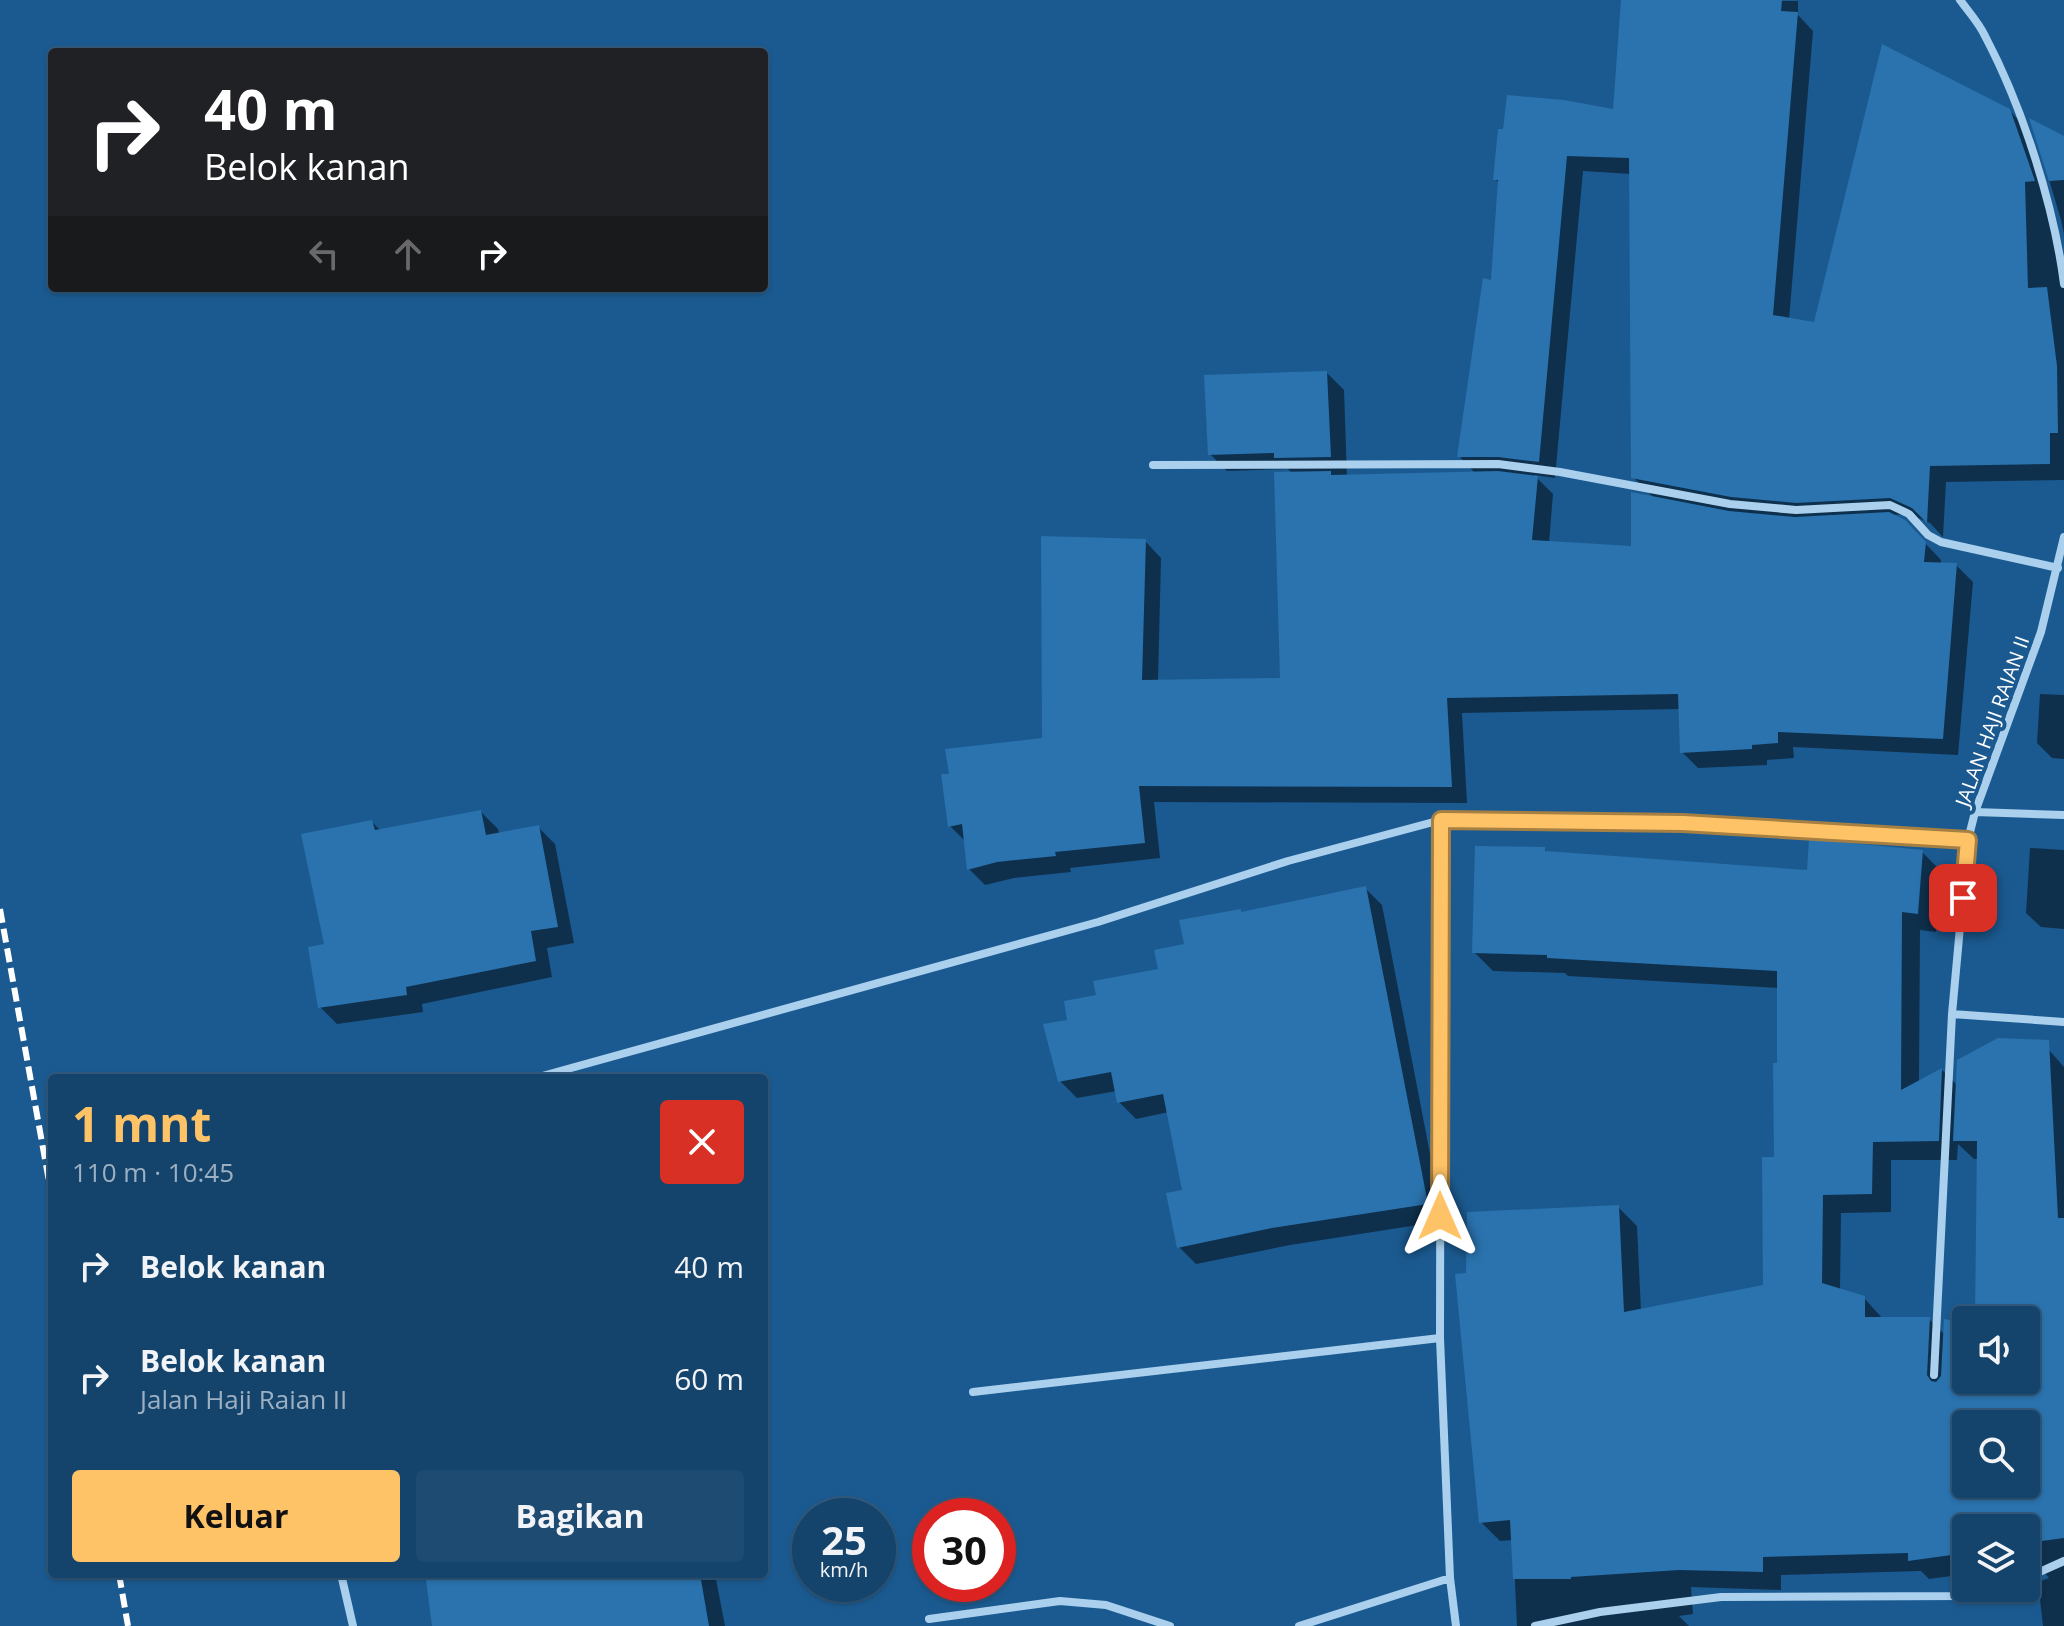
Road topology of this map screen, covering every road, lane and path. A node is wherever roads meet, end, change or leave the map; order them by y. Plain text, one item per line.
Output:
1 (1960, 0) edge
2 (2061, 240) edge
3 (2064, 284) edge
4 (1153, 465) dead end
5 (2064, 537) edge
6 (2058, 568) junction
7 (1975, 812) junction
8 (2064, 815) edge
9 (1441, 820) junction
10 (1968, 840) junction
11 (1952, 1014) junction
12 (2064, 1022) edge
13 (549, 1074) edge
14 (1440, 1338) junction
15 (1934, 1375) dead end
16 (973, 1392) dead end
17 (2064, 1561) edge
18 (2040, 1572) edge
19 (342, 1578) edge
20 (1450, 1578) junction
21 (1952, 1596) edge
22 (929, 1619) dead end
23 (353, 1626) edge
24 (1170, 1626) edge
25 (1299, 1626) edge
26 (1456, 1626) edge
27 (1535, 1626) edge

1 - 2 street
2 - 3 street
4 - 6 street
5 - 6 street, JALAN HAJI RAIAN II
6 - 7 street, JALAN HAJI RAIAN II
7 - 8 street
7 - 10 street, JALAN HAJI RAIAN II
9 - 10 street
9 - 13 street
9 - 14 street
10 - 11 street, JALAN HAJI RAIAN II
11 - 12 street
11 - 15 street, JALAN HAJI RAIAN II
14 - 16 street
14 - 20 street
17 - 18 street
19 - 23 street
20 - 25 street
20 - 26 street
21 - 27 street
22 - 24 street

